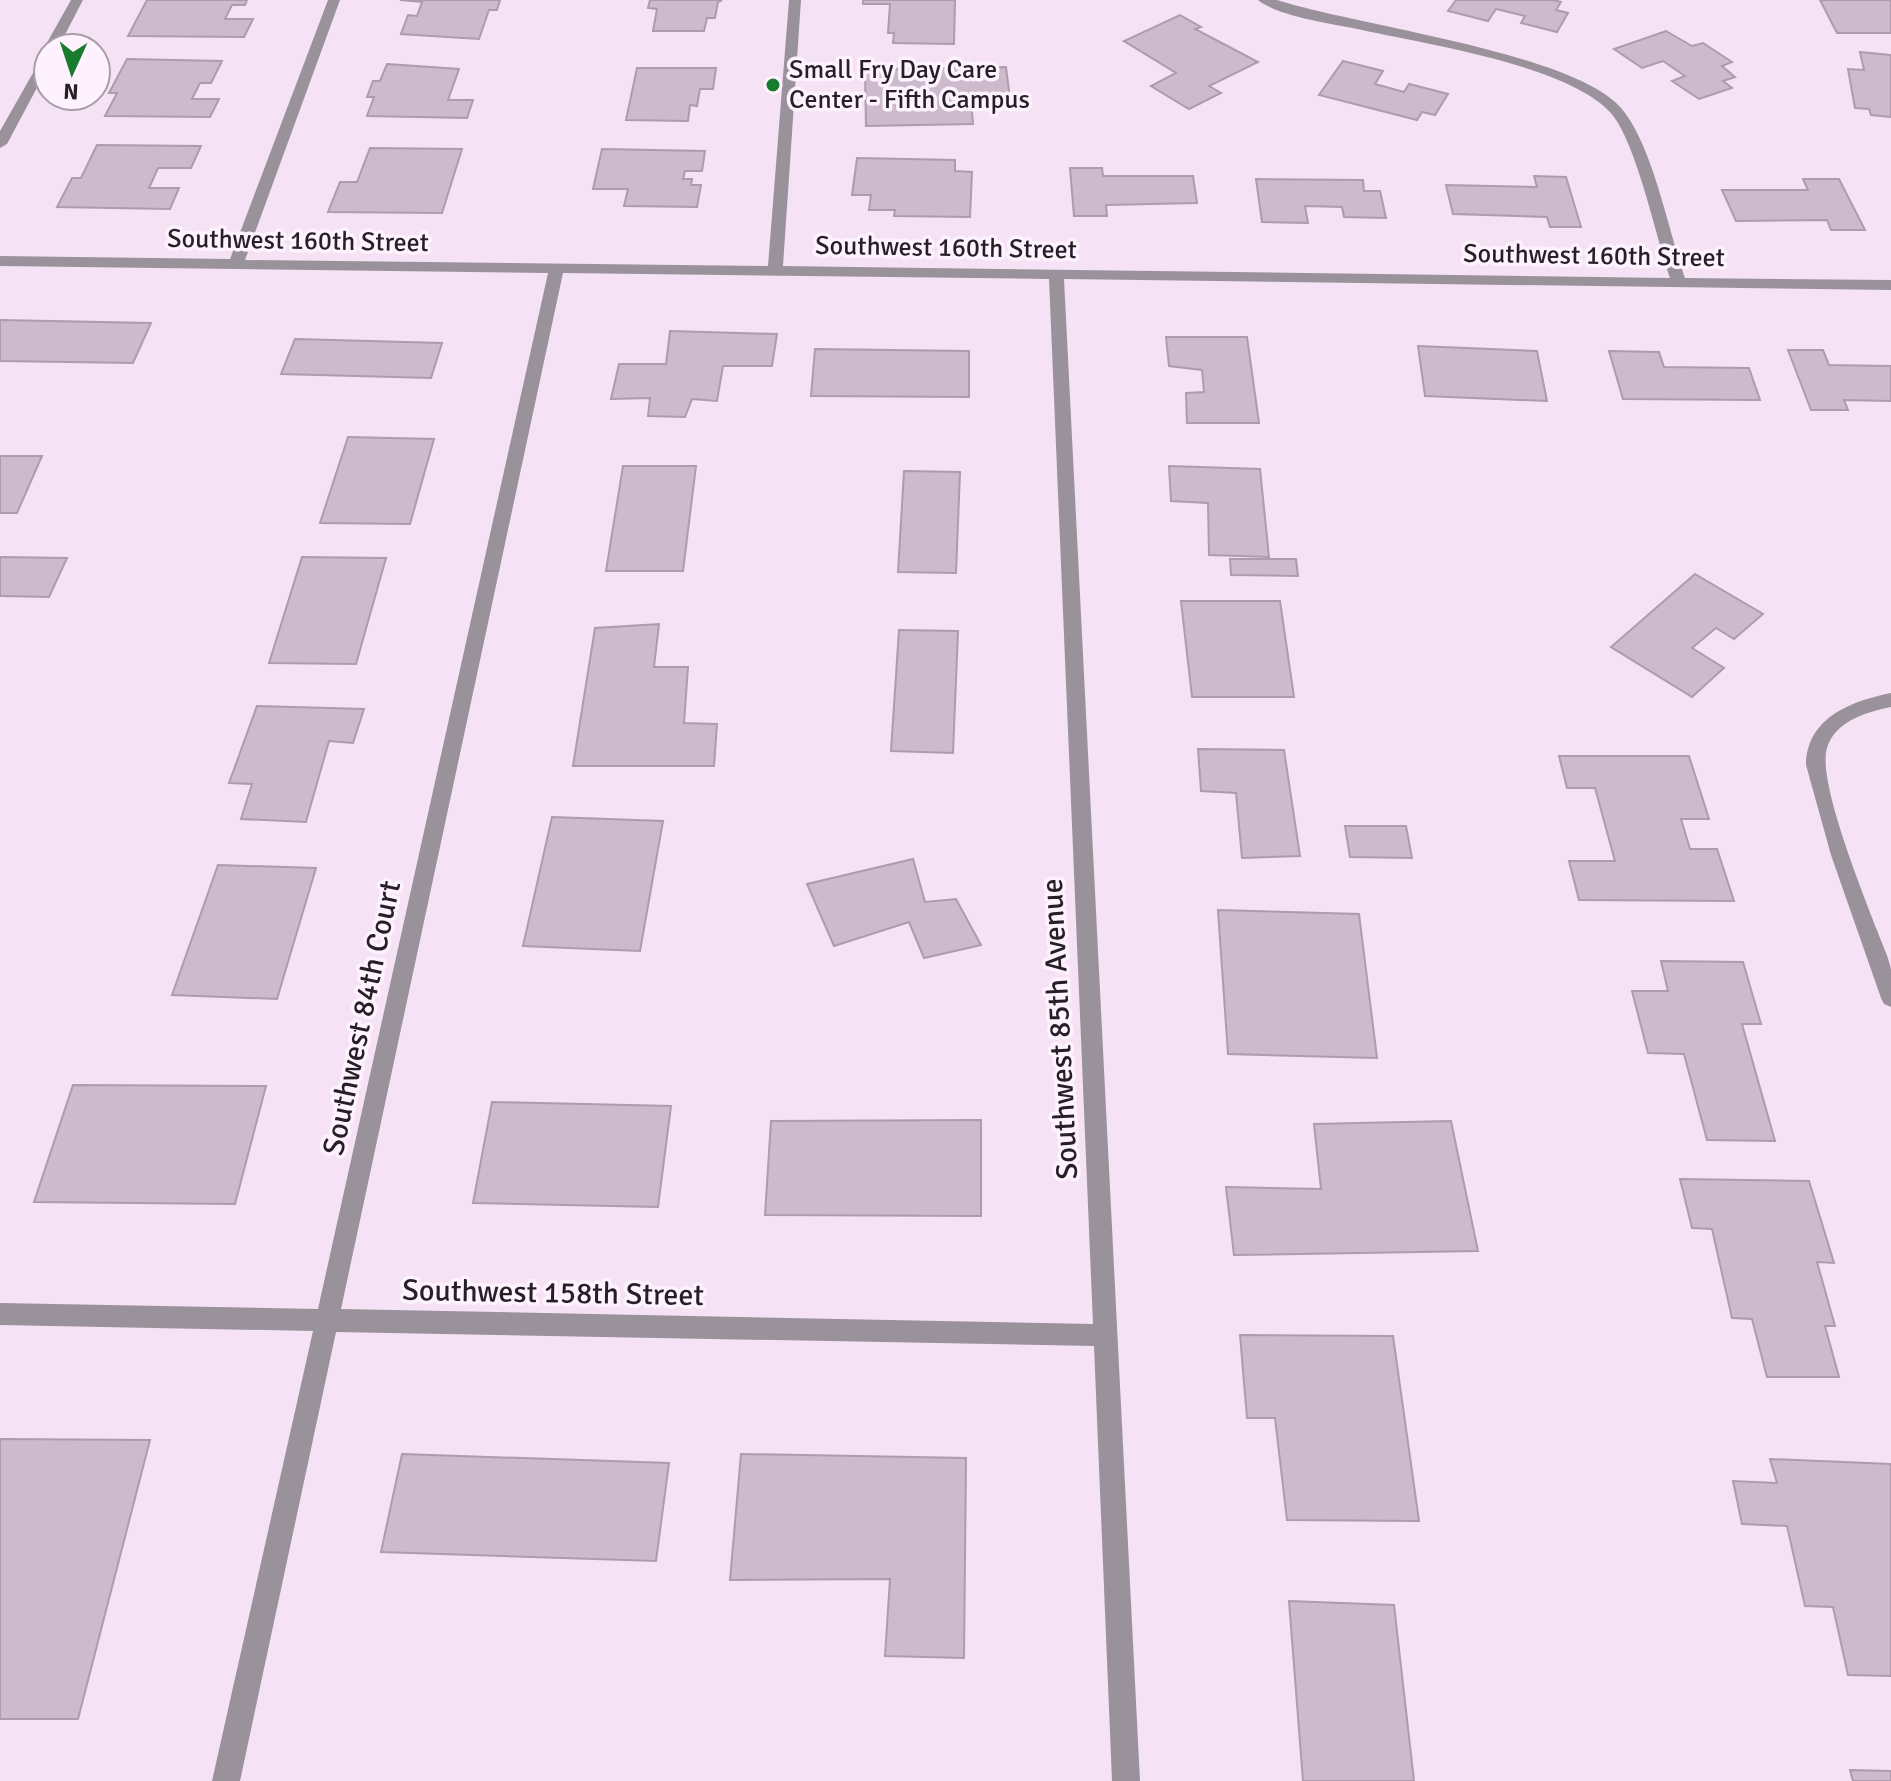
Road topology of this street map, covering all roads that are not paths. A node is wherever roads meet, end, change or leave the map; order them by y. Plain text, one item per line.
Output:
1 (77, 0) edge
2 (334, 0) edge
3 (795, 0) edge
4 (1264, 0) edge
5 (60, 32) edge
6 (32, 84) edge
7 (0, 144) edge
8 (0, 261) edge
9 (236, 264) junction
10 (557, 268) junction
11 (775, 271) junction
12 (1056, 273) junction
13 (1679, 281) junction
14 (1891, 285) edge
15 (1891, 700) edge
16 (1891, 998) edge
17 (0, 1314) edge
18 (328, 1321) junction
19 (1105, 1335) junction
20 (226, 1781) edge
21 (1126, 1781) edge

1 - 5 street
2 - 9 street
3 - 11 street
4 - 13 street
6 - 7 street
8 - 9 street, Southwest 160th Street
9 - 10 street, Southwest 160th Street
10 - 11 street, Southwest 160th Street
10 - 18 street, Southwest 84th Court
11 - 12 street, Southwest 160th Street
12 - 13 street, Southwest 160th Street
12 - 19 street, Southwest 85th Avenue
13 - 14 street, Southwest 160th Street
15 - 16 street
17 - 18 street, Southwest 158th Street
18 - 19 street, Southwest 158th Street
18 - 20 street, Southwest 84th Court
19 - 21 street, Southwest 85th Avenue

